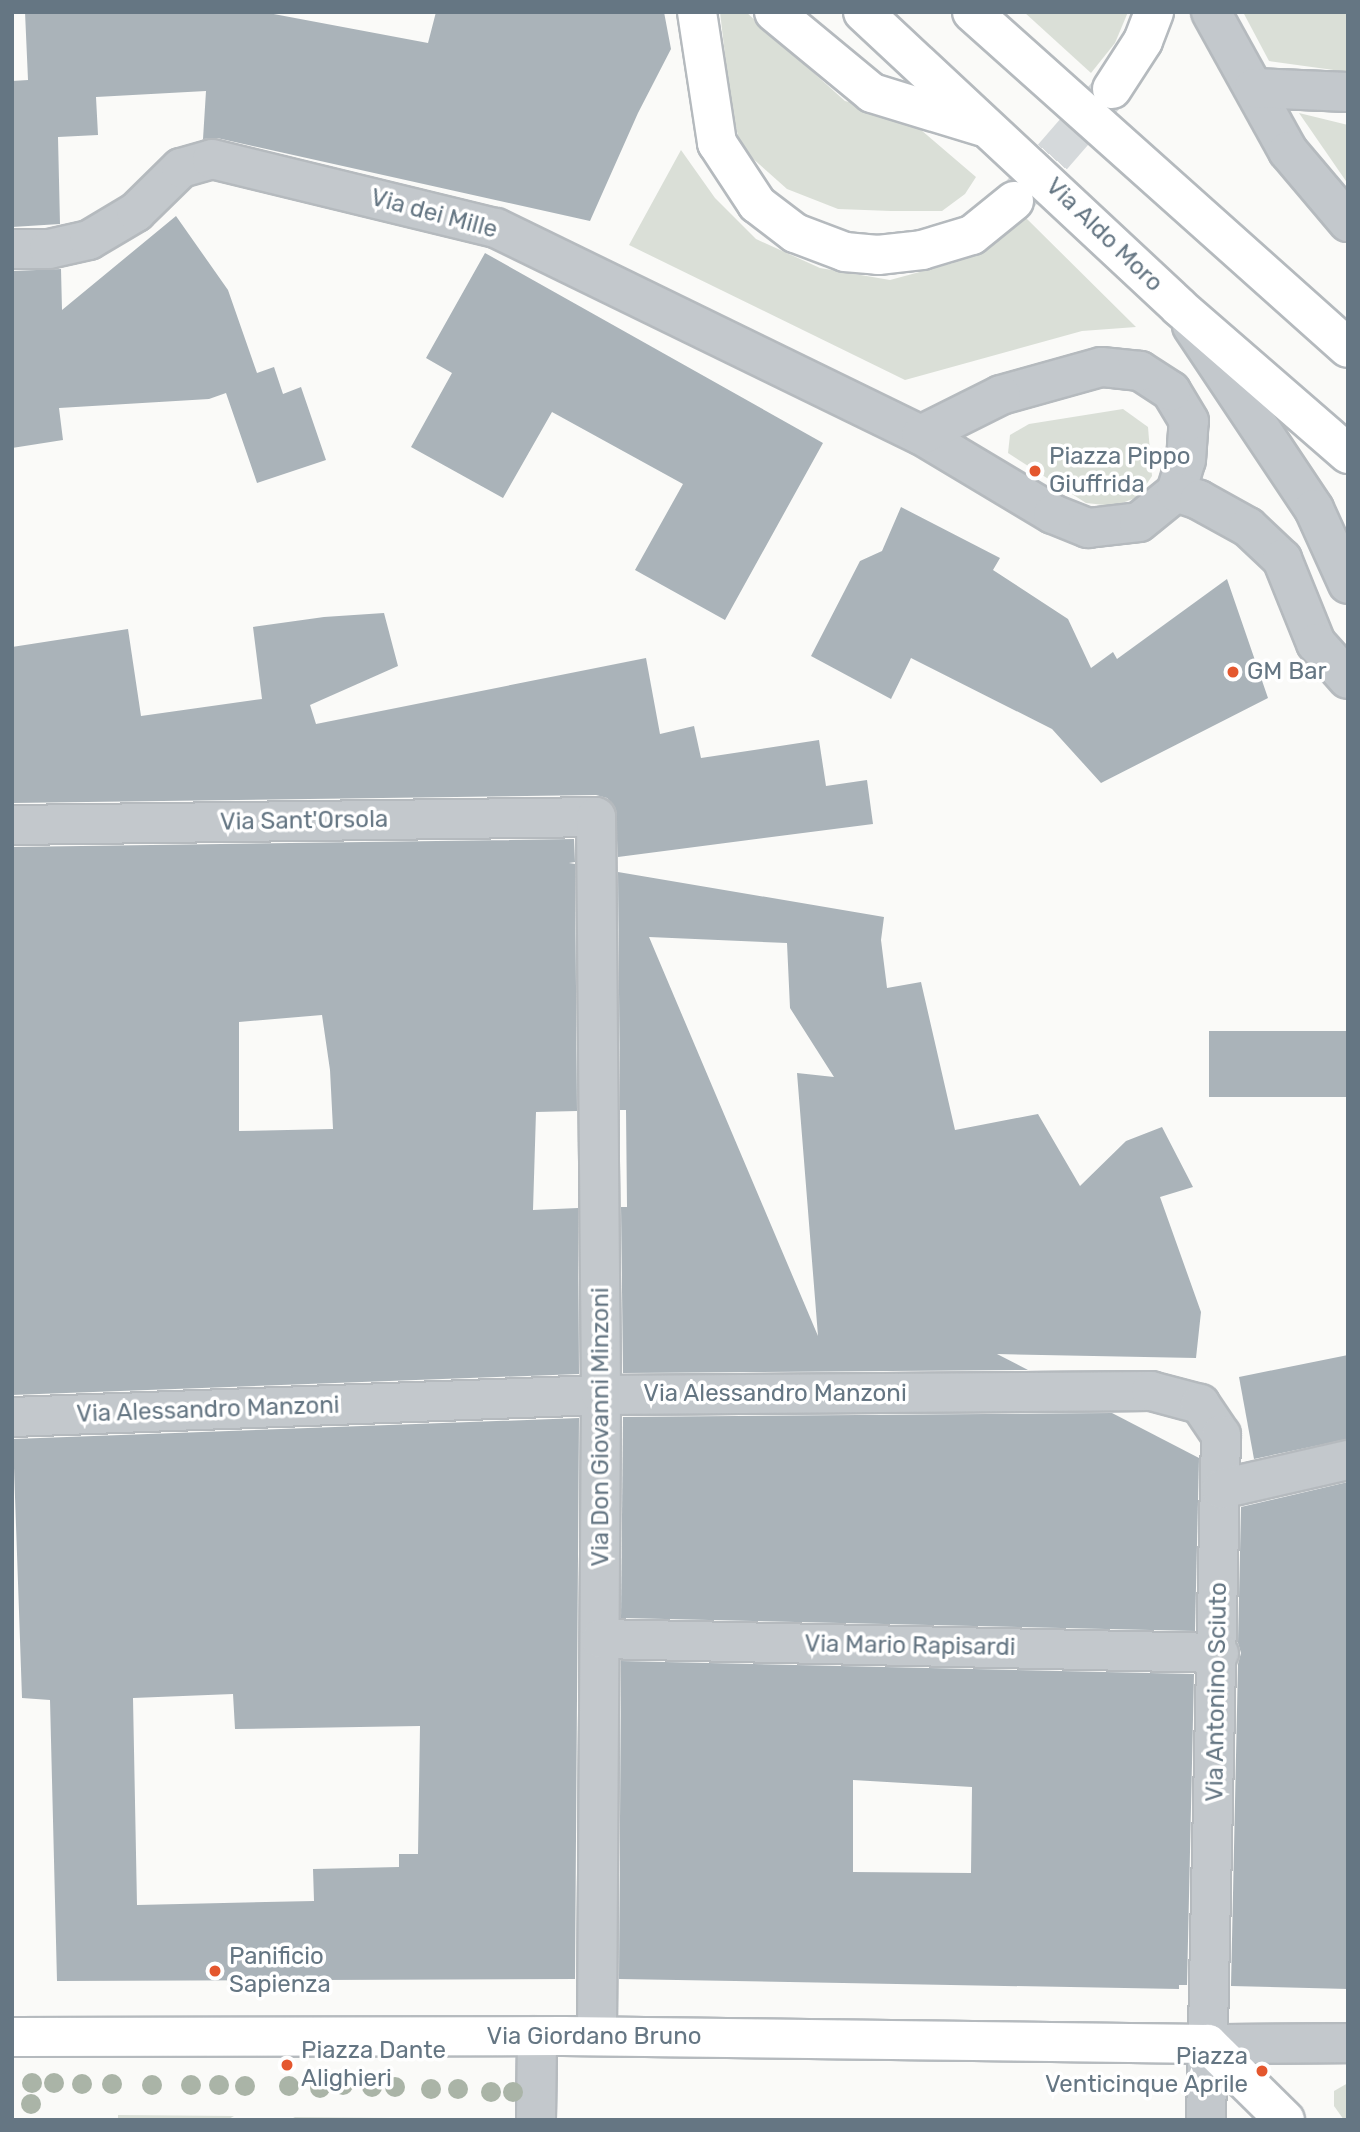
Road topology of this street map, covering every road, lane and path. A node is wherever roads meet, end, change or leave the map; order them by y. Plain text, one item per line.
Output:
1 (697, 12) edge
2 (774, 12) edge
3 (863, 12) edge
4 (972, 12) edge
5 (1154, 12) edge
6 (1211, 12) edge
7 (1254, 88) junction
8 (1112, 89) tunnel mouth
9 (1348, 92) edge
10 (994, 131) junction
11 (1014, 201) tunnel mouth
12 (1348, 222) edge
13 (12, 248) edge
14 (1180, 307) junction
15 (1348, 348) edge
16 (921, 435) junction
17 (1348, 454) edge
18 (1176, 492) junction
19 (1348, 584) edge
20 (1348, 679) edge
21 (596, 817) joint
22 (12, 825) edge
23 (601, 1395) junction
24 (1200, 1404) joint
25 (12, 1417) edge
26 (1348, 1460) edge
27 (1221, 1489) junction
28 (601, 1639) junction
29 (1219, 1653) junction
30 (537, 2036) junction
31 (597, 2036) junction
32 (12, 2037) edge
33 (1348, 2043) edge
34 (1192, 2044) junction
35 (536, 2120) edge
36 (1206, 2120) edge
37 (1285, 2120) edge

1 - 11 main road
2 - 10 main road
3 - 10 main road, Via Aldo Moro
4 - 15 main road
5 - 8 main road
6 - 7 street
7 - 9 street
7 - 12 street
10 - 14 main road, Via Aldo Moro
13 - 16 street, Via dei Mille
14 - 17 main road, Via Aldo Moro
14 - 19 street
16 - 18 street, Via dei Mille
16 - 18 street
18 - 20 street
21 - 22 street, Via Sant'Orsola
21 - 23 street, Via Don Giovanni Minzoni
23 - 24 street, Via Alessandro Manzoni
23 - 25 street, Via Alessandro Manzoni
23 - 28 street, Via Don Giovanni Minzoni
24 - 27 street, Via Antonino Sciuto
26 - 27 street
27 - 29 street, Via Antonino Sciuto
28 - 29 street, Via Mario Rapisardi
28 - 31 street, Via Don Giovanni Minzoni
29 - 34 street, Via Antonino Sciuto
30 - 31 main road, Via Giordano Bruno
30 - 32 main road, Via Giordano Bruno
30 - 35 street
31 - 34 main road, Via Giordano Bruno
33 - 34 street
34 - 36 street, Via Antonino Sciuto
34 - 37 main road

